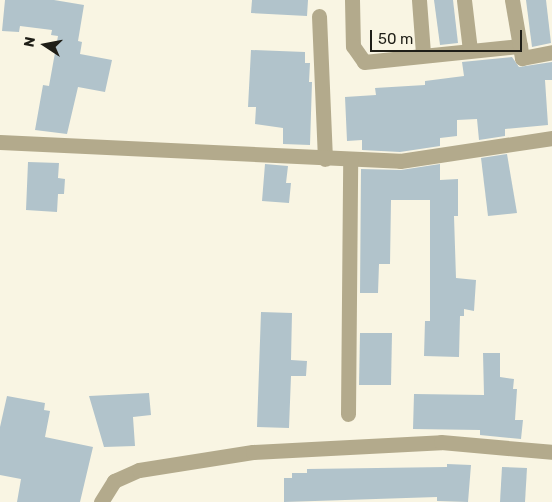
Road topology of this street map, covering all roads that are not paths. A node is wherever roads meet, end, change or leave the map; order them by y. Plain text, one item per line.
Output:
1 (352, 0) edge
2 (419, 0) edge
3 (464, 0) edge
4 (512, 0) edge
5 (319, 16) dead end
6 (520, 46) junction
7 (470, 50) junction
8 (552, 52) edge
9 (423, 53) junction
10 (552, 138) edge
11 (0, 142) edge
12 (325, 159) junction
13 (350, 160) junction
14 (348, 414) dead end
15 (552, 452) edge
16 (101, 502) edge

1 - 9 street
2 - 9 street
3 - 7 street
4 - 6 street
5 - 12 street
6 - 7 street
6 - 8 street
7 - 9 street
10 - 13 street
11 - 12 street
12 - 13 street
13 - 14 street
15 - 16 street

